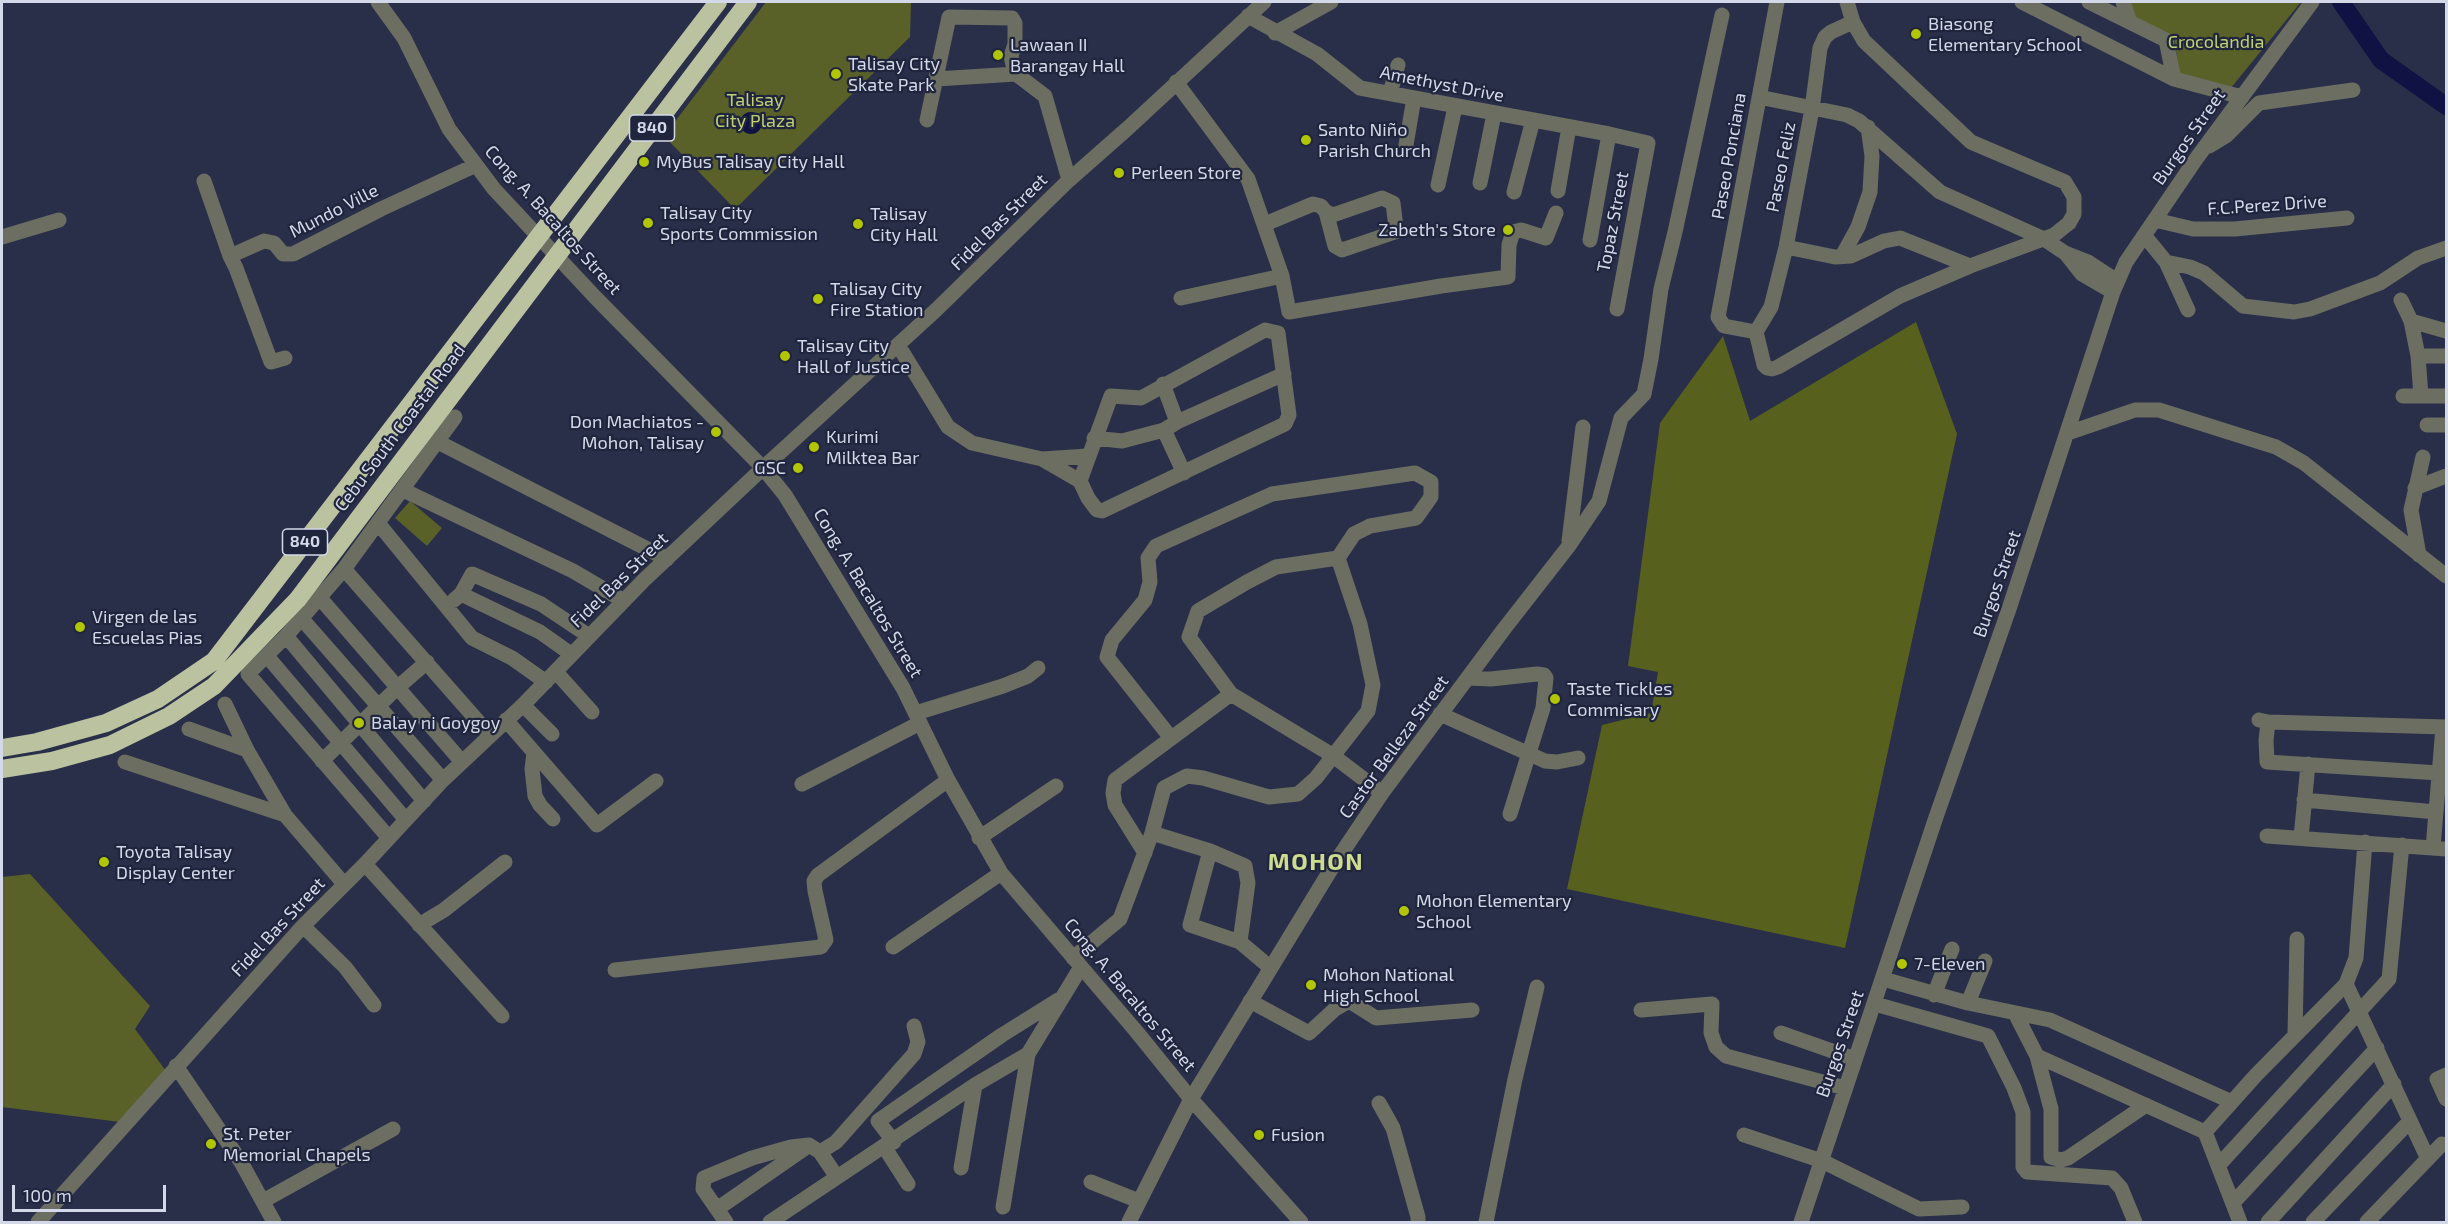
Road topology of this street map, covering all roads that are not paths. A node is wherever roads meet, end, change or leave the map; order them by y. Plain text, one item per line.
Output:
1 (378, 2) edge
2 (718, 2) edge
3 (748, 2) edge
4 (1264, 2) edge
5 (1331, 2) edge
6 (1777, 2) edge
7 (1847, 2) edge
8 (2022, 2) edge
9 (2089, 2) edge
10 (2123, 2) edge
11 (2312, 2) edge
12 (1722, 15) dead end
13 (1248, 16) junction
14 (1853, 22) junction
15 (2130, 22) junction
16 (1275, 33) junction
17 (1398, 65) dead end
18 (1016, 74) junction
19 (936, 79) junction
20 (2174, 79) junction
21 (1176, 82) junction
22 (2353, 90) dead end
23 (1390, 93) junction
24 (1759, 97) junction
25 (2242, 97) junction
26 (1414, 98) junction
27 (1455, 107) junction
28 (1812, 109) junction
29 (1494, 114) junction
30 (927, 120) dead end
31 (1533, 120) junction
32 (1569, 127) junction
33 (1868, 127) junction
34 (1609, 134) junction
35 (1648, 143) joint
36 (1406, 145) dead end
37 (2204, 148) junction
38 (476, 165) junction
39 (1069, 180) junction
40 (204, 181) dead end
41 (1480, 183) dead end
42 (1438, 185) dead end
43 (1514, 192) dead end
44 (1558, 192) dead end
45 (1326, 212) junction
46 (1556, 213) dead end
47 (2347, 218) dead end
48 (59, 220) dead end
49 (2155, 220) junction
50 (1265, 224) junction
51 (2144, 235) junction
52 (2, 237) edge
53 (538, 237) junction
54 (2044, 239) junction
55 (1590, 240) dead end
56 (1786, 247) junction
57 (2446, 248) edge
58 (555, 255) junction
59 (230, 256) junction
60 (1842, 256) junction
61 (2166, 262) junction
62 (1970, 266) junction
63 (1282, 276) junction
64 (2115, 286) junction
65 (1181, 298) dead end
66 (2401, 300) dead end
67 (1617, 309) dead end
68 (2188, 310) dead end
69 (2411, 321) junction
70 (2446, 331) edge
71 (1756, 332) junction
72 (898, 345) junction
73 (2418, 356) junction
74 (2446, 356) edge
75 (285, 358) dead end
76 (1284, 374) junction
77 (1163, 384) junction
78 (2403, 396) dead end
79 (2421, 396) junction
80 (2446, 396) edge
81 (455, 417) dead end
82 (2427, 425) dead end
83 (2446, 425) edge
84 (1170, 426) junction
85 (1583, 427) dead end
86 (2068, 433) junction
87 (1094, 438) junction
88 (438, 442) junction
89 (1088, 456) junction
90 (2423, 457) dead end
91 (1042, 459) junction
92 (763, 468) junction
93 (1184, 473) junction
94 (2446, 476) edge
95 (1080, 481) junction
96 (2415, 488) junction
97 (403, 490) junction
98 (378, 523) junction
99 (1568, 547) junction
100 (2419, 555) junction
101 (1338, 558) junction
102 (667, 559) junction
103 (344, 569) junction
104 (2446, 576) edge
105 (321, 587) junction
106 (461, 594) junction
107 (624, 601) junction
108 (445, 607) junction
109 (302, 619) junction
110 (286, 636) junction
111 (589, 636) junction
112 (571, 654) junction
113 (267, 656) junction
114 (427, 662) junction
115 (1038, 668) dead end
116 (551, 677) junction
117 (1468, 678) junction
118 (398, 687) junction
119 (1231, 694) junction
120 (225, 704) dead end
121 (523, 705) junction
122 (378, 706) junction
123 (592, 712) dead end
124 (1440, 714) junction
125 (918, 718) junction
126 (506, 720) junction
127 (361, 725) junction
128 (2445, 727) edge
129 (189, 729) dead end
130 (552, 734) dead end
131 (490, 735) junction
132 (1171, 738) junction
133 (341, 743) junction
134 (2, 748) edge
135 (247, 750) junction
136 (534, 753) junction
137 (1528, 753) junction
138 (1332, 755) junction
139 (1578, 758) dead end
140 (322, 761) junction
141 (125, 762) dead end
142 (462, 762) junction
143 (2308, 764) junction
144 (2, 769) edge
145 (2439, 773) junction
146 (443, 780) junction
147 (948, 780) junction
148 (656, 781) dead end
149 (802, 784) dead end
150 (1056, 786) dead end
151 (1382, 793) junction
152 (2304, 800) junction
153 (424, 801) junction
154 (2436, 812) junction
155 (285, 814) junction
156 (1510, 814) dead end
157 (553, 819) dead end
158 (406, 820) junction
159 (1152, 833) junction
160 (2267, 836) dead end
161 (389, 838) junction
162 (979, 838) junction
163 (2301, 838) junction
164 (2366, 842) junction
165 (2402, 845) junction
166 (2440, 849) edge
167 (1210, 851) junction
168 (1145, 853) junction
169 (505, 862) dead end
170 (365, 864) junction
171 (1000, 873) junction
172 (344, 884) junction
173 (419, 925) junction
174 (303, 926) junction
175 (2297, 939) dead end
176 (1240, 942) junction
177 (893, 947) dead end
178 (1952, 949) dead end
179 (1985, 961) dead end
180 (1077, 962) junction
181 (1266, 964) dead end
182 (615, 970) dead end
183 (1883, 979) junction
184 (2346, 984) junction
185 (1537, 987) dead end
186 (1934, 995) junction
187 (1061, 998) junction
188 (1250, 1001) junction
189 (1875, 1004) junction
190 (1968, 1004) junction
191 (374, 1005) dead end
192 (1472, 1010) dead end
193 (1641, 1010) dead end
194 (2360, 1012) junction
195 (2016, 1015) junction
196 (502, 1016) dead end
197 (914, 1026) dead end
198 (1781, 1034) dead end
199 (2295, 1035) junction
200 (2377, 1048) junction
201 (1028, 1054) junction
202 (2037, 1056) junction
203 (1855, 1059) junction
204 (176, 1066) junction
205 (2446, 1075) edge
206 (2394, 1084) junction
207 (975, 1085) junction
208 (1845, 1088) junction
209 (1191, 1099) junction
210 (2446, 1099) edge
211 (2232, 1101) junction
212 (1379, 1102) dead end
213 (2146, 1106) junction
214 (868, 1108) junction
215 (2410, 1121) junction
216 (878, 1122) junction
217 (393, 1129) dead end
218 (2205, 1132) junction
219 (1744, 1135) dead end
220 (2442, 1144) dead end
221 (889, 1145) junction
222 (815, 1148) junction
223 (2428, 1159) junction
224 (1821, 1161) junction
225 (2218, 1166) junction
226 (961, 1168) dead end
227 (837, 1177) junction
228 (1091, 1182) dead end
229 (908, 1184) dead end
230 (263, 1200) junction
231 (1139, 1201) junction
232 (2233, 1203) junction
233 (1003, 1207) dead end
234 (1962, 1207) dead end
235 (717, 1209) junction
236 (38, 1222) edge
237 (274, 1222) edge
238 (726, 1222) edge
239 (770, 1222) edge
240 (1129, 1222) edge
241 (1301, 1222) edge
242 (1418, 1222) edge
243 (1486, 1222) edge
244 (1801, 1222) edge
245 (2135, 1222) edge
246 (2240, 1222) edge
247 (2268, 1222) edge
248 (2313, 1222) edge
249 (2367, 1222) edge

1 - 38 street, Cong. A. Bacaltos Street
2 - 53 highway, Cebu South Coastal Road / 840
3 - 58 highway, Cebu South Coastal Road / 840
4 - 13 street, Fidel Bas Street
5 - 16 street
6 - 24 street, Paseo Ponciana
7 - 14 street
8 - 20 street
9 - 15 street
10 - 15 street
11 - 25 street, Burgos Street
12 - 99 street, Castor Belleza Street
13 - 16 street, Amethyst Drive
13 - 21 street, Fidel Bas Street
14 - 28 street, Paseo Feliz
14 - 54 street
15 - 20 street
16 - 23 street, Amethyst Drive
17 - 23 street
18 - 19 street
18 - 19 street
18 - 39 street
19 - 30 street
20 - 25 street
21 - 39 street, Fidel Bas Street
21 - 50 street
22 - 37 street
23 - 26 street, Amethyst Drive
24 - 28 street
24 - 71 street, Paseo Ponciana
25 - 37 street, Burgos Street
26 - 27 street, Amethyst Drive
26 - 36 street
27 - 29 street, Amethyst Drive
27 - 42 street
28 - 33 street
28 - 56 street, Paseo Feliz
29 - 31 street, Amethyst Drive
29 - 41 street
31 - 32 street, Amethyst Drive
31 - 43 street
32 - 34 street, Amethyst Drive
32 - 44 street
33 - 54 street
33 - 60 street
34 - 35 street, Amethyst Drive
34 - 55 street
35 - 67 street, Topaz Street
37 - 49 street, Burgos Street
38 - 53 street, Cong. A. Bacaltos Street
38 - 59 street, Mundo Ville
39 - 72 street, Fidel Bas Street
40 - 59 street
45 - 45 street
45 - 50 street
46 - 63 street
47 - 49 street, F.C.Perez Drive
48 - 52 street
49 - 51 street, Burgos Street
50 - 63 street
51 - 61 street
51 - 64 street, Burgos Street
53 - 58 street, Cong. A. Bacaltos Street
53 - 134 highway, Cebu South Coastal Road / 840
54 - 62 street
54 - 64 street
56 - 60 street
56 - 71 street, Paseo Feliz
57 - 61 street
58 - 92 street, Cong. A. Bacaltos Street
58 - 105 highway, Cebu South Coastal Road / 840
59 - 75 street
60 - 62 street
61 - 68 street
62 - 71 street
63 - 65 street
64 - 86 street, Burgos Street
66 - 69 street
69 - 70 street
69 - 73 street
72 - 91 street
72 - 92 street, Fidel Bas Street
73 - 74 street
73 - 79 street
76 - 77 street
76 - 84 street
76 - 93 street
77 - 84 street
77 - 87 street
78 - 79 street
79 - 80 street
81 - 88 street
82 - 83 street
84 - 87 street
84 - 93 street
85 - 99 street
86 - 100 street
86 - 183 street, Burgos Street
87 - 89 street
88 - 97 street
88 - 102 street
89 - 91 street
89 - 95 street
90 - 96 street
91 - 95 street
92 - 102 street, Fidel Bas Street
92 - 125 street, Cong. A. Bacaltos Street
93 - 95 street
94 - 96 street
96 - 100 street
97 - 98 street
97 - 107 street
98 - 103 street
98 - 108 street
99 - 117 street, Castor Belleza Street
100 - 104 street
101 - 119 street
101 - 132 street
101 - 138 street
102 - 107 street, Fidel Bas Street
103 - 105 street
103 - 114 street
105 - 109 street
105 - 118 street
105 - 144 highway, Cebu South Coastal Road / 840
106 - 108 street
106 - 111 street
106 - 112 street
107 - 111 street, Fidel Bas Street
108 - 116 street
109 - 110 street
109 - 122 street
110 - 113 street
110 - 127 street
111 - 112 street, Fidel Bas Street
112 - 116 street, Fidel Bas Street
113 - 133 street
113 - 140 street
114 - 118 street
114 - 131 street
115 - 125 street
116 - 121 street, Fidel Bas Street
116 - 123 street
117 - 124 street, Castor Belleza Street
117 - 137 street
118 - 122 street
118 - 142 street
119 - 132 street
119 - 138 street
120 - 135 street
121 - 126 street, Fidel Bas Street
121 - 130 street
122 - 127 street
122 - 146 street
124 - 137 street
124 - 151 street, Castor Belleza Street
125 - 147 street, Cong. A. Bacaltos Street
125 - 149 street
126 - 131 street, Fidel Bas Street
126 - 136 street
127 - 133 street
127 - 153 street
128 - 143 street
128 - 145 street
129 - 135 street
131 - 142 street, Fidel Bas Street
132 - 168 street
133 - 140 street
133 - 158 street
135 - 155 street
136 - 148 street
136 - 157 street
137 - 139 street
137 - 156 street
138 - 151 street
138 - 159 street
140 - 161 street
141 - 155 street
142 - 146 street, Fidel Bas Street
143 - 145 street
143 - 152 street
145 - 154 street
146 - 153 street, Fidel Bas Street
147 - 162 street, Cong. A. Bacaltos Street
147 - 182 street
150 - 162 street
151 - 188 street, Castor Belleza Street
152 - 154 street
152 - 163 street
153 - 158 street, Fidel Bas Street
154 - 166 street
155 - 172 street
158 - 161 street, Fidel Bas Street
159 - 167 street
159 - 168 street
160 - 163 street
161 - 170 street, Fidel Bas Street
162 - 171 street, Cong. A. Bacaltos Street
163 - 164 street
164 - 165 street
164 - 184 street
165 - 166 street
165 - 194 street
167 - 176 street
167 - 176 street
168 - 180 street
169 - 173 street
170 - 172 street, Fidel Bas Street
170 - 173 street
171 - 177 street
171 - 180 street, Cong. A. Bacaltos Street
172 - 174 street, Fidel Bas Street
173 - 196 street
174 - 191 street
174 - 204 street, Fidel Bas Street
175 - 199 street
176 - 181 street
178 - 186 street
179 - 190 street
180 - 187 street
180 - 209 street, Cong. A. Bacaltos Street
183 - 186 street
183 - 189 street, Burgos Street
184 - 194 street
184 - 199 street
185 - 243 street
186 - 190 street
187 - 201 street
187 - 216 street
188 - 192 street
188 - 209 street, Castor Belleza Street
189 - 203 street, Burgos Street
189 - 245 street
190 - 195 street
193 - 208 street
194 - 200 street
194 - 225 street
195 - 202 street
195 - 211 street
197 - 214 street
198 - 203 street
199 - 211 street
200 - 206 street
200 - 232 street
201 - 207 street
201 - 233 street
202 - 213 street
202 - 213 street
203 - 208 street, Burgos Street
204 - 230 street
204 - 236 street, Fidel Bas Street
205 - 210 street
206 - 215 street
206 - 247 street
207 - 221 street
207 - 226 street
208 - 224 street, Burgos Street
209 - 231 street, Castor Belleza Street
209 - 241 street, Cong. A. Bacaltos Street
211 - 218 street
212 - 242 street
213 - 218 street
214 - 216 street
214 - 222 street
215 - 223 street
215 - 248 street
216 - 221 street
217 - 230 street
218 - 225 street
219 - 224 street
220 - 223 street
221 - 227 street
221 - 229 street
222 - 227 street
222 - 235 street
222 - 235 street
223 - 249 street
224 - 234 street
224 - 244 street, Burgos Street
225 - 232 street
227 - 239 street
228 - 231 street
230 - 237 street
231 - 240 street, Castor Belleza Street
232 - 246 street
235 - 238 street

